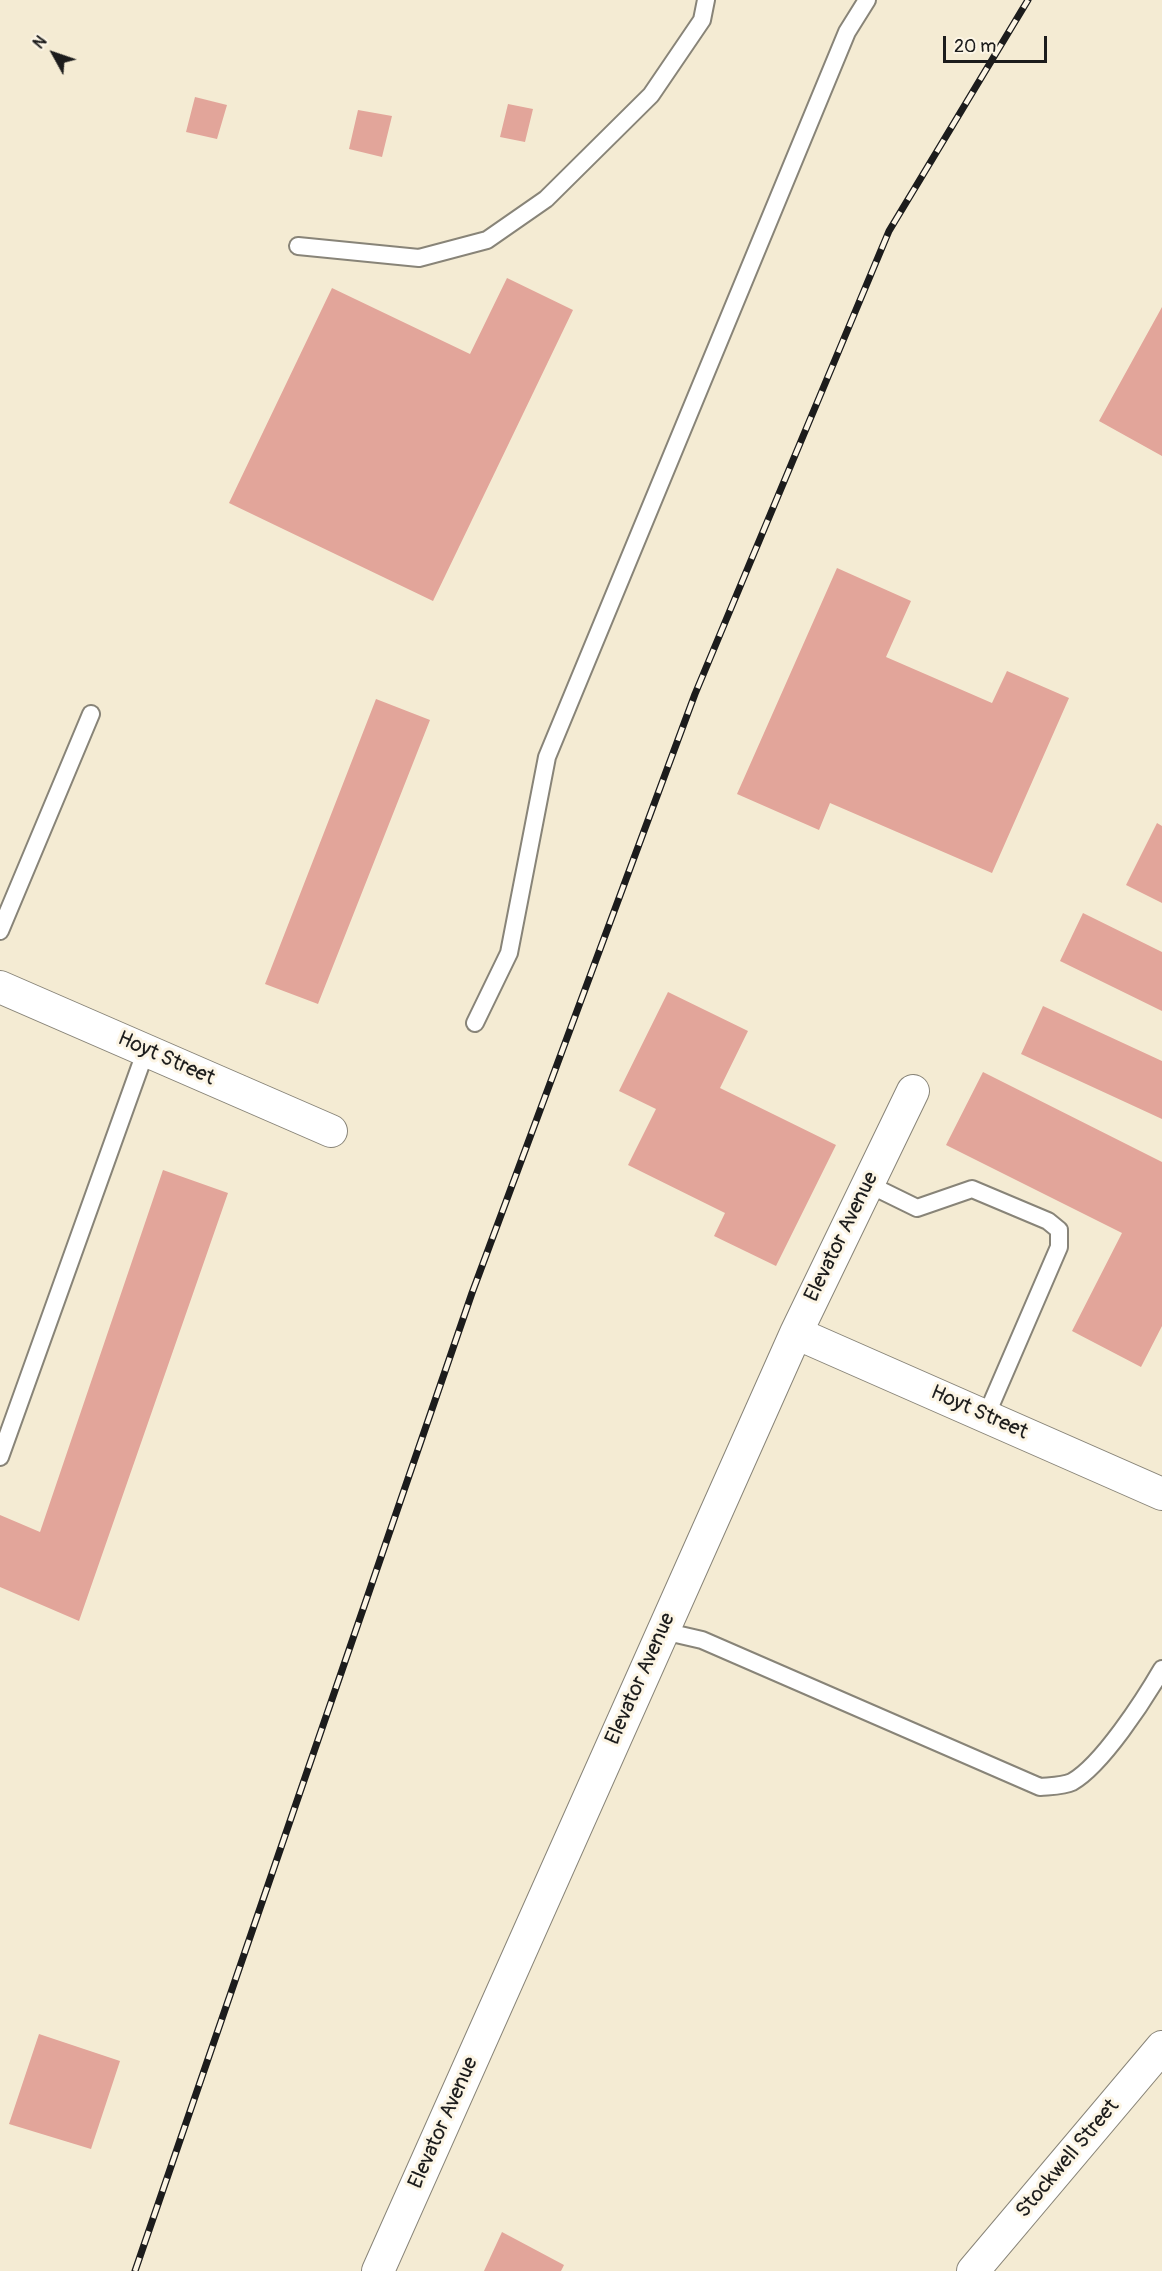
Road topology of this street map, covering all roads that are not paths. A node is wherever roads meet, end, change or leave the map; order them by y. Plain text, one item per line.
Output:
1 (706, 0) edge
2 (867, 0) edge
3 (298, 246) dead end
4 (91, 714) dead end
5 (0, 931) edge
6 (0, 987) edge
7 (475, 1023) dead end
8 (146, 1050) junction
9 (913, 1091) dead end
10 (331, 1131) dead end
11 (868, 1184) junction
12 (795, 1332) junction
13 (986, 1416) junction
14 (0, 1457) edge
15 (1162, 1494) edge
16 (663, 1631) junction
17 (1162, 1669) edge
18 (1162, 2047) edge
19 (378, 2271) edge
20 (973, 2271) edge

1 - 3 lane
2 - 7 lane
4 - 5 lane
6 - 8 street, Hoyt Street
8 - 10 street, Hoyt Street
8 - 14 lane
9 - 11 street, Elevator Avenue
11 - 12 street, Elevator Avenue
11 - 13 lane
12 - 13 street, Hoyt Street
12 - 16 street, Elevator Avenue
13 - 15 street, Hoyt Street
16 - 17 lane
16 - 19 street, Elevator Avenue
18 - 20 street, Stockwell Street

